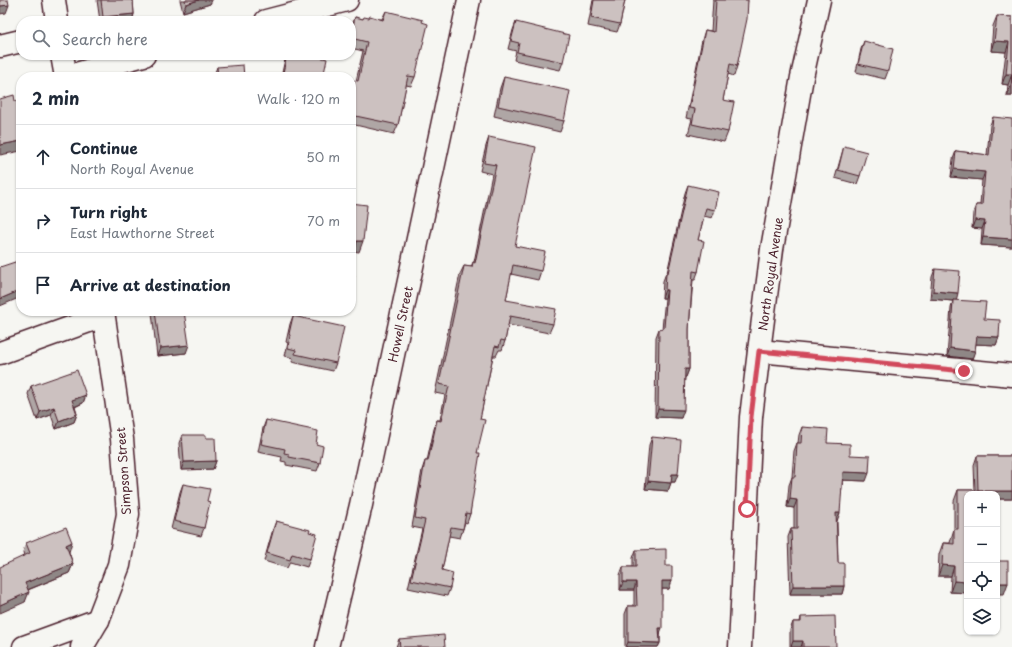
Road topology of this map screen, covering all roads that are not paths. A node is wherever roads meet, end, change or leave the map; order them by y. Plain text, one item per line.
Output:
1 (54, 0) edge
2 (347, 0) edge
3 (469, 0) edge
4 (819, 0) edge
5 (56, 16) edge
6 (285, 16) edge
7 (16, 42) edge
8 (0, 46) edge
9 (63, 60) edge
10 (126, 60) edge
11 (65, 72) edge
12 (84, 72) edge
13 (95, 316) edge
14 (103, 316) edge
15 (759, 351) junction
16 (0, 352) edge
17 (1012, 375) edge
18 (98, 620) junction
19 (24, 647) edge
20 (82, 647) edge
21 (327, 647) edge
22 (740, 647) edge

1 - 5 street
2 - 6 street
3 - 21 street, Howell Street
4 - 15 street, North Royal Avenue
7 - 8 street
9 - 11 street
10 - 12 street
13 - 16 street
14 - 18 street, Simpson Street
15 - 17 street
15 - 22 street, North Royal Avenue
18 - 19 street
18 - 20 street, Simpson Street

